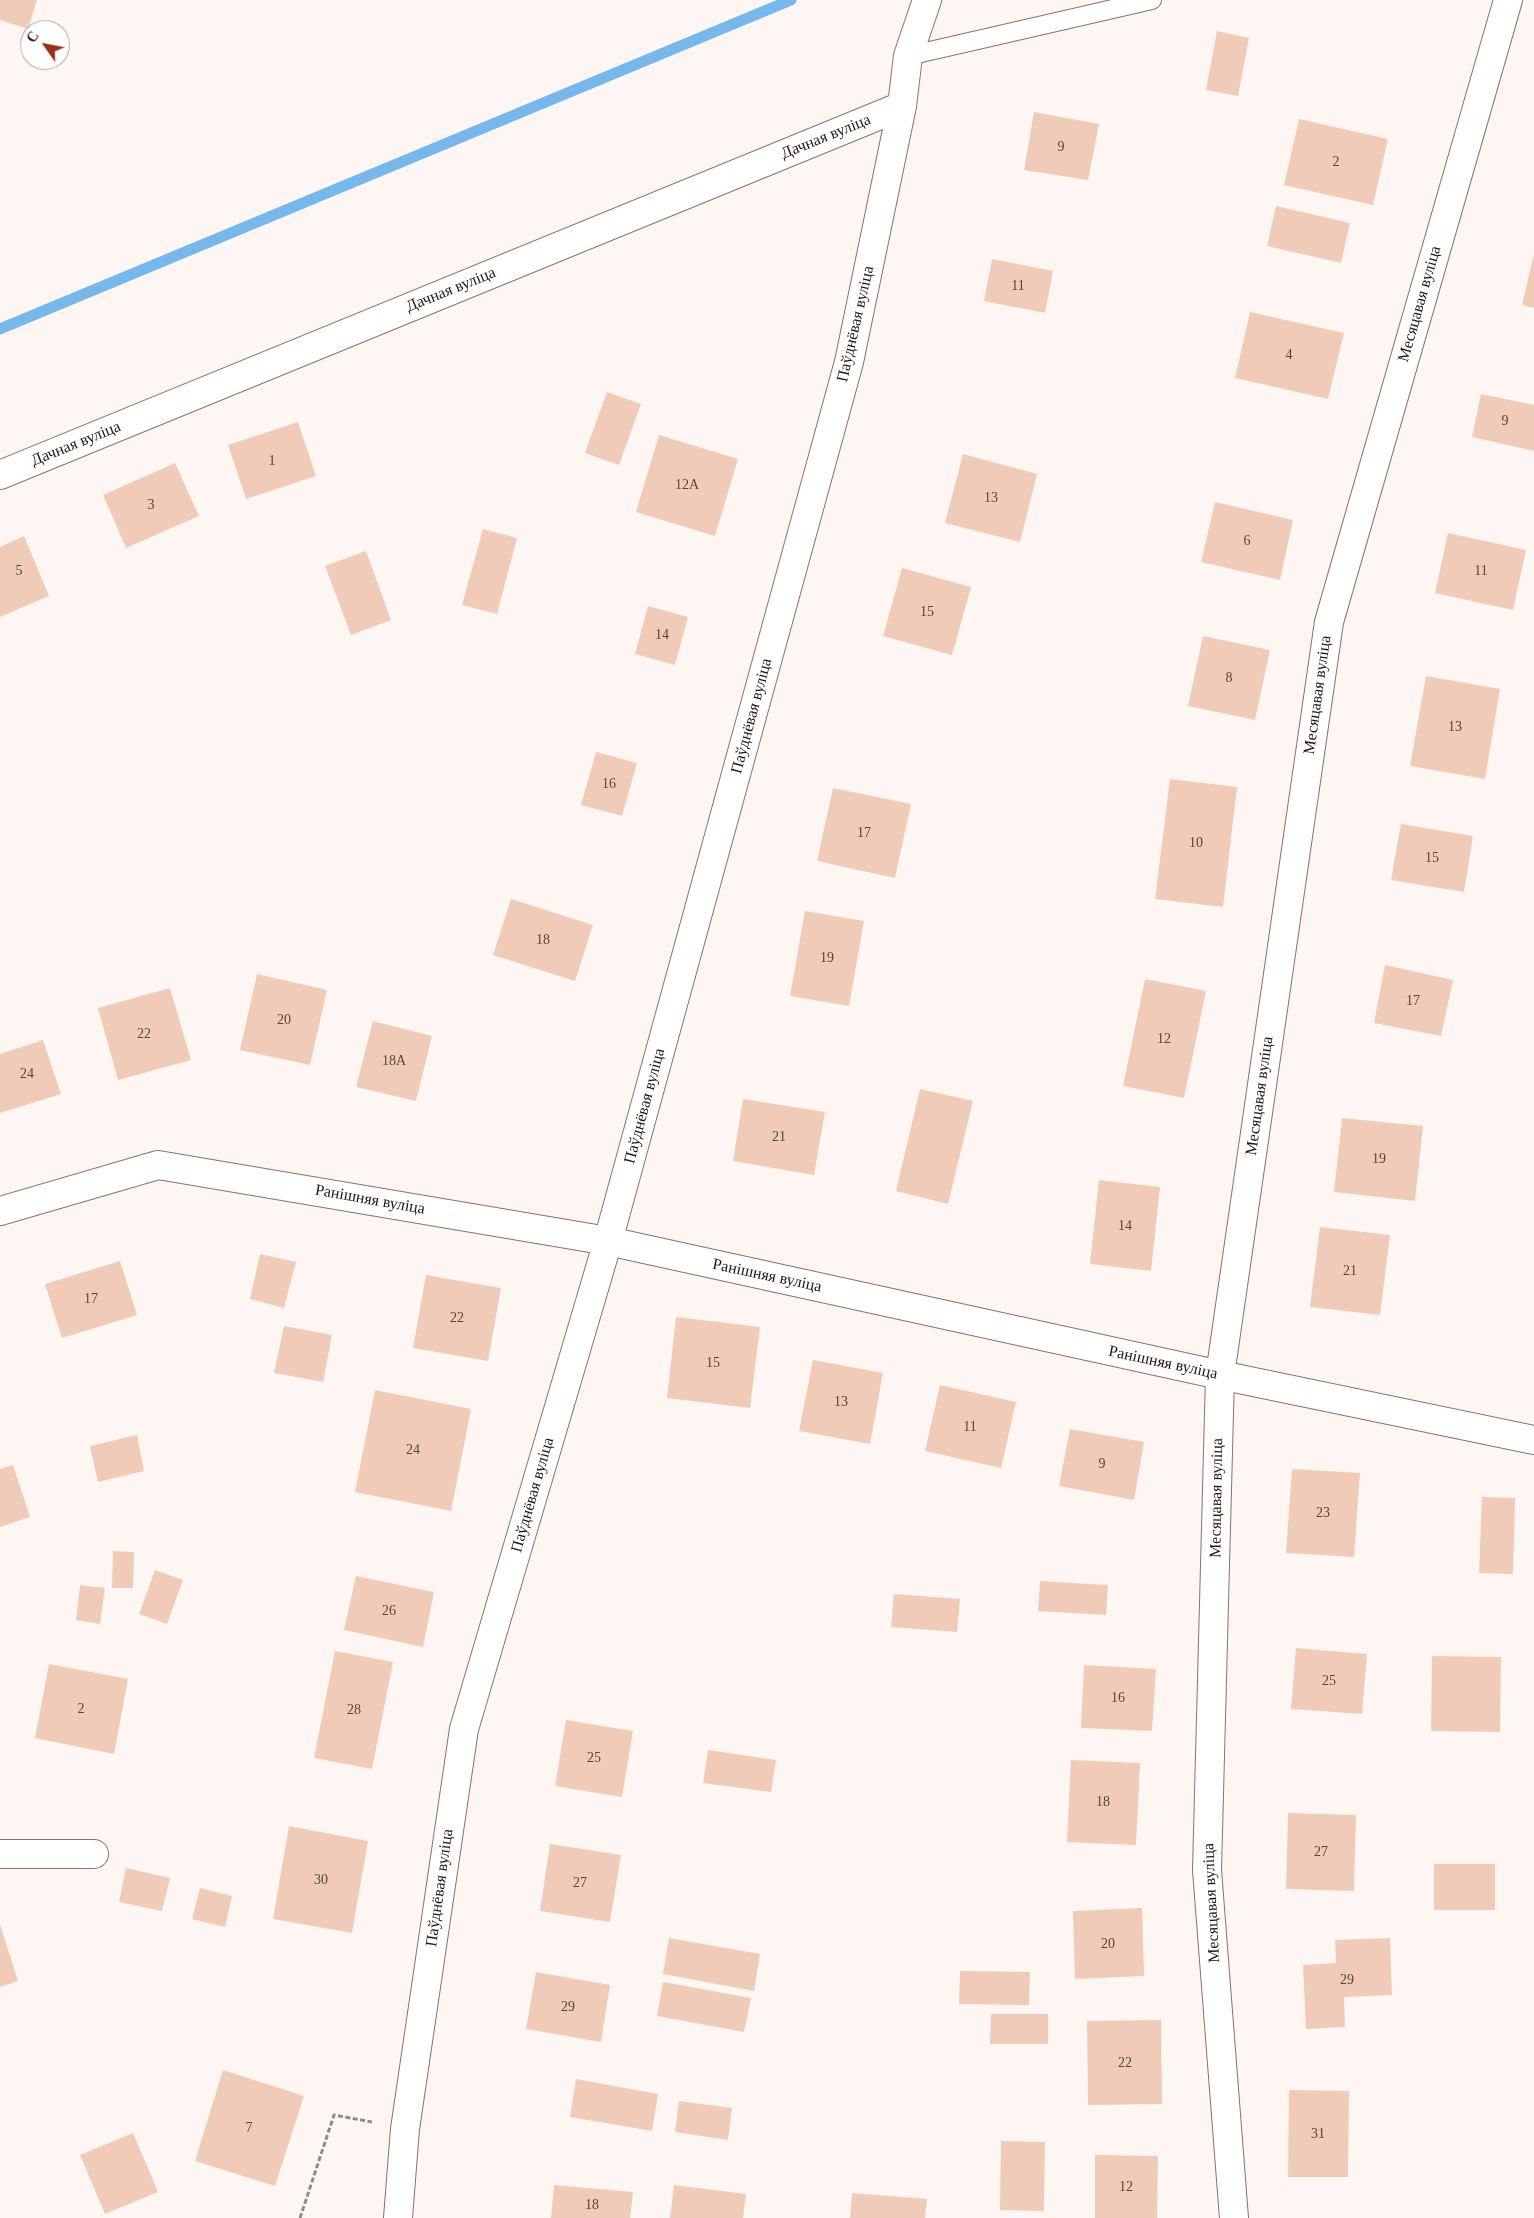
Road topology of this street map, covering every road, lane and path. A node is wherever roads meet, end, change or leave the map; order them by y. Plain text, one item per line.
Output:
1 (927, 0) edge
2 (1152, 0) edge
3 (1508, 0) edge
4 (908, 56) junction
5 (902, 106) junction
6 (0, 475) edge
7 (0, 1211) edge
8 (608, 1241) junction
9 (1220, 1376) junction
10 (1534, 1440) edge
11 (0, 1854) edge
12 (94, 1854) dead end
13 (405, 2128) junction
14 (300, 2218) edge
15 (398, 2218) edge
16 (1234, 2218) edge

1 - 4 street, Паўднёвая вуліца
2 - 4 lane
3 - 9 street, Месяцавая вуліца
4 - 5 street, Паўднёвая вуліца
5 - 6 street, Дачная вуліца
5 - 8 street, Паўднёвая вуліца
7 - 8 street, Ранішняя вуліца
8 - 9 street, Ранішняя вуліца
8 - 13 street, Паўднёвая вуліца
9 - 10 street, Ранішняя вуліца
9 - 16 street, Месяцавая вуліца
11 - 12 street
13 - 14 path
13 - 15 street, Паўднёвая вуліца

